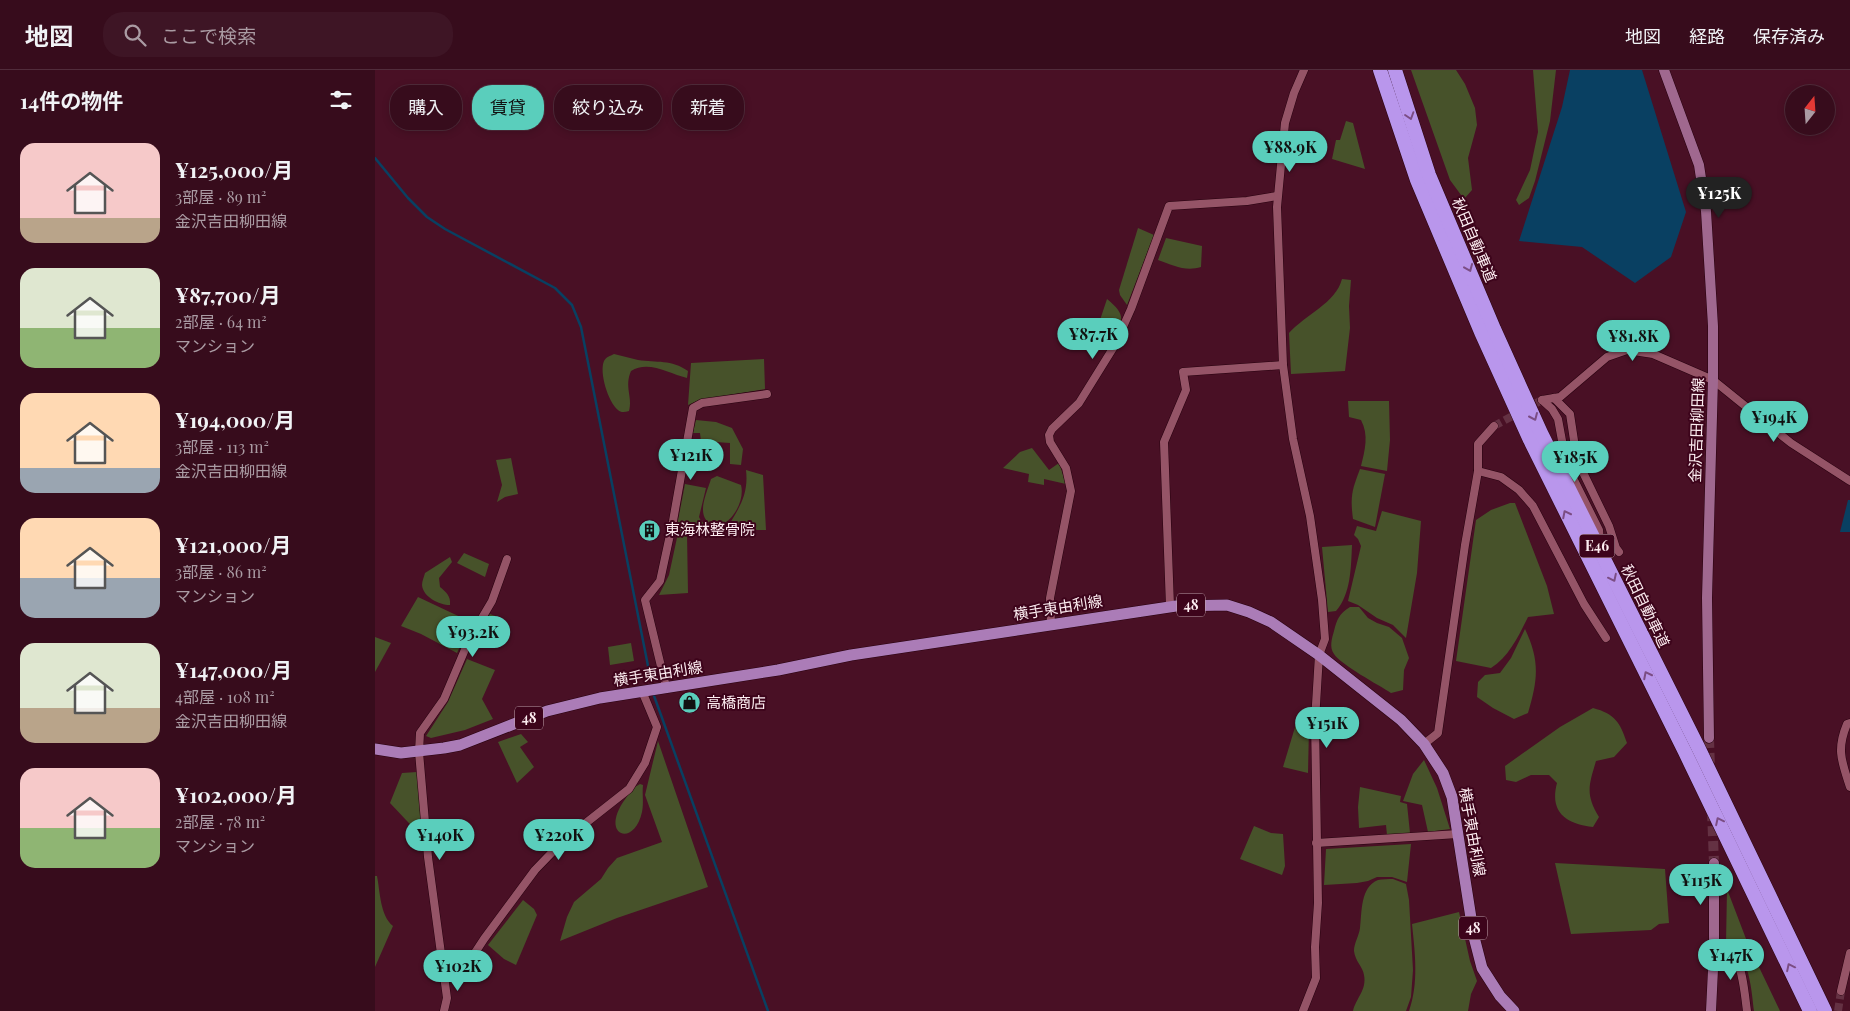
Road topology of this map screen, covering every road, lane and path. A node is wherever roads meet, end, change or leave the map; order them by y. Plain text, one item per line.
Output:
1 (1304, 70) edge
2 (1381, 70) edge
3 (1395, 70) edge
4 (1664, 70) edge
5 (1277, 196) junction
6 (1283, 364) junction
7 (1713, 380) junction
8 (767, 394) dead end
9 (1554, 398) junction
10 (1495, 426) tunnel mouth
11 (1478, 471) junction
12 (1850, 481) edge
13 (1600, 551) junction
14 (1619, 552) dead end
15 (507, 559) dead end
16 (1170, 606) junction
17 (1051, 624) junction
18 (1606, 638) dead end
19 (1319, 655) junction
20 (666, 687) junction
21 (642, 691) junction
22 (1850, 723) edge
23 (1709, 738) tunnel mouth
24 (1424, 744) junction
25 (375, 749) edge
26 (419, 752) junction
27 (1850, 787) edge
28 (1458, 834) junction
29 (1316, 843) junction
30 (1714, 863) tunnel mouth
31 (1714, 949) junction
32 (1850, 953) edge
33 (445, 971) junction
34 (1841, 991) tunnel mouth
35 (444, 1011) edge
36 (1303, 1011) edge
37 (1514, 1011) edge
38 (1711, 1011) edge
39 (1747, 1011) edge
40 (1810, 1011) edge
41 (1825, 1011) edge

1 - 5 street
40 -> 2 highway, 秋田自動車道 / E46
3 -> 13 highway, 秋田自動車道 / E46
4 - 7 main road, 金沢吉田柳田線
5 - 6 street
5 - 17 street
6 - 16 street
6 - 19 street
7 - 9 street
7 - 12 street
7 - 23 main road, 金沢吉田柳田線
8 - 20 street
9 - 13 street
9 - 14 street
10 - 11 street
11 - 18 street
11 - 24 street
13 -> 41 highway, 秋田自動車道 / E46
15 - 26 street
16 - 17 main road, 横手東由利線 / 48
16 - 19 main road, 横手東由利線 / 48
17 - 20 main road, 横手東由利線 / 48
19 - 24 main road, 横手東由利線 / 48
19 - 29 street
20 - 21 main road, 横手東由利線 / 48
21 - 26 main road, 横手東由利線 / 48
21 - 33 street
22 - 27 street
24 - 28 main road, 横手東由利線 / 48
25 - 26 main road, 横手東由利線 / 48
26 - 33 street
28 - 29 street
28 - 37 main road, 横手東由利線 / 48
29 - 36 street
30 - 31 main road
31 - 38 main road
31 - 39 street
32 - 34 street
33 - 35 street

